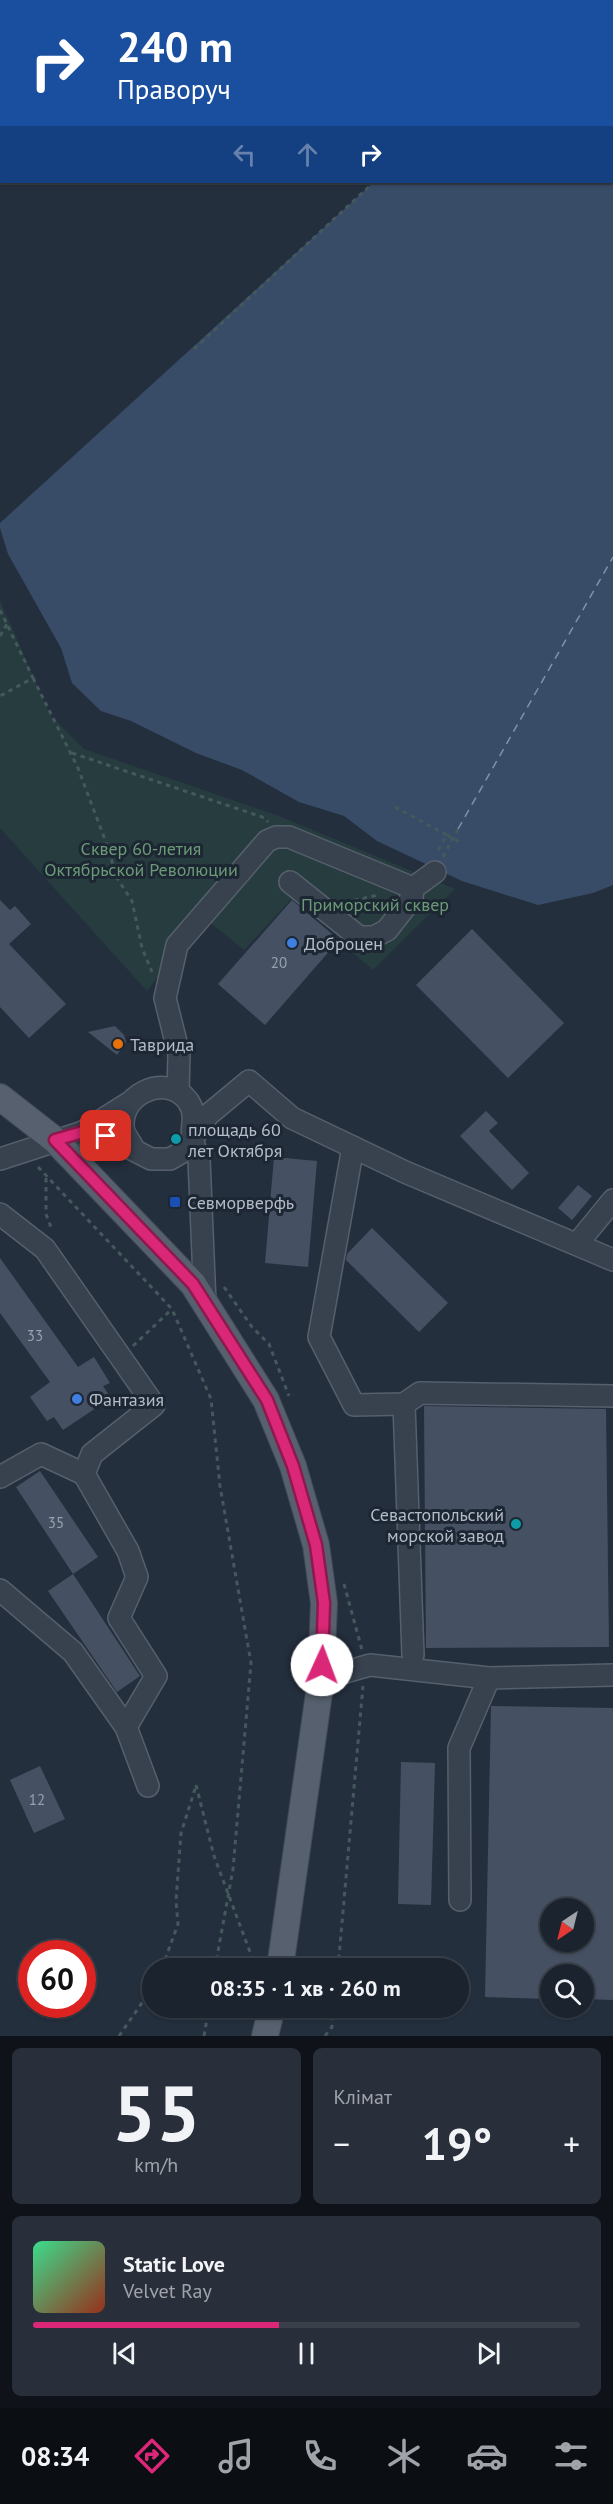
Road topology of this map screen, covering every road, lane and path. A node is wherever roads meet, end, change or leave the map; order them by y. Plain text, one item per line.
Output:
1 (373, 183) edge
2 (194, 349) dead end
3 (0, 610) edge
4 (2, 618) edge
5 (7, 624) junction
6 (0, 636) edge
7 (33, 678) junction
8 (0, 696) edge
9 (70, 752) junction
10 (395, 807) dead end
11 (458, 829) dead end
12 (447, 835) junction
13 (276, 837) junction
14 (460, 842) dead end
15 (434, 865) junction
16 (290, 882) dead end
17 (414, 888) junction
18 (320, 906) junction
19 (165, 998) junction
20 (178, 1091) junction
21 (0, 1097) edge
22 (129, 1104) junction
23 (83, 1132) junction
24 (192, 1139) junction
25 (55, 1140) junction
26 (353, 1147) junction
27 (133, 1148) junction
28 (25, 1151) junction
29 (0, 1159) edge
30 (46, 1176) junction
31 (613, 1200) edge
32 (0, 1214) edge
33 (577, 1244) junction
34 (52, 1258) junction
35 (613, 1260) edge
36 (205, 1303) junction
37 (172, 1309) junction
38 (121, 1357) junction
39 (613, 1396) edge
40 (404, 1404) junction
41 (84, 1474) junction
42 (0, 1477) edge
43 (0, 1590) edge
44 (413, 1655) dead end
45 (613, 1675) edge
46 (489, 1678) junction
47 (321, 1679) junction
48 (126, 1727) junction
49 (148, 1786) dead end
50 (227, 1890) junction
51 (460, 1900) dead end
52 (165, 1958) edge
53 (217, 1958) edge
54 (252, 1958) edge
55 (281, 1958) edge
56 (142, 2003) edge
57 (207, 2018) edge
58 (270, 2018) edge
59 (333, 2018) edge
60 (119, 2036) edge
61 (204, 2036) edge
62 (266, 2036) edge
63 (325, 2036) edge

1 - 2 path
3 - 4 path
4 - 5 path
5 - 6 path
5 - 7 path
7 - 8 path
7 - 9 path
9 - 13 path
9 - 19 path
10 - 12 path
11 - 15 path
12 - 14 path
12 - 15 path
13 - 17 street
13 - 19 street
15 - 17 street
16 - 18 street
17 - 18 path
17 - 18 street
19 - 20 street
20 - 22 street
20 - 24 street
21 - 25 main road
22 - 23 street
22 - 27 street
23 - 25 street
23 - 27 street
24 - 26 street
24 - 27 street
24 - 36 street
25 - 28 street
25 - 36 main road
26 - 33 street
26 - 40 street
28 - 29 street
28 - 30 path
30 - 34 path
30 - 37 path
31 - 33 street
32 - 34 street
33 - 35 street
34 - 38 street
36 - 47 main road
37 - 38 path
37 - 50 path
38 - 41 street
39 - 40 street
40 - 44 street
41 - 42 street
41 - 48 street
43 - 48 street
45 - 46 street
46 - 47 street
46 - 51 street
47 - 55 main road
48 - 49 street
50 - 52 path
50 - 53 path
50 - 54 path
56 - 60 path
57 - 61 path
58 - 62 main road
59 - 63 path

